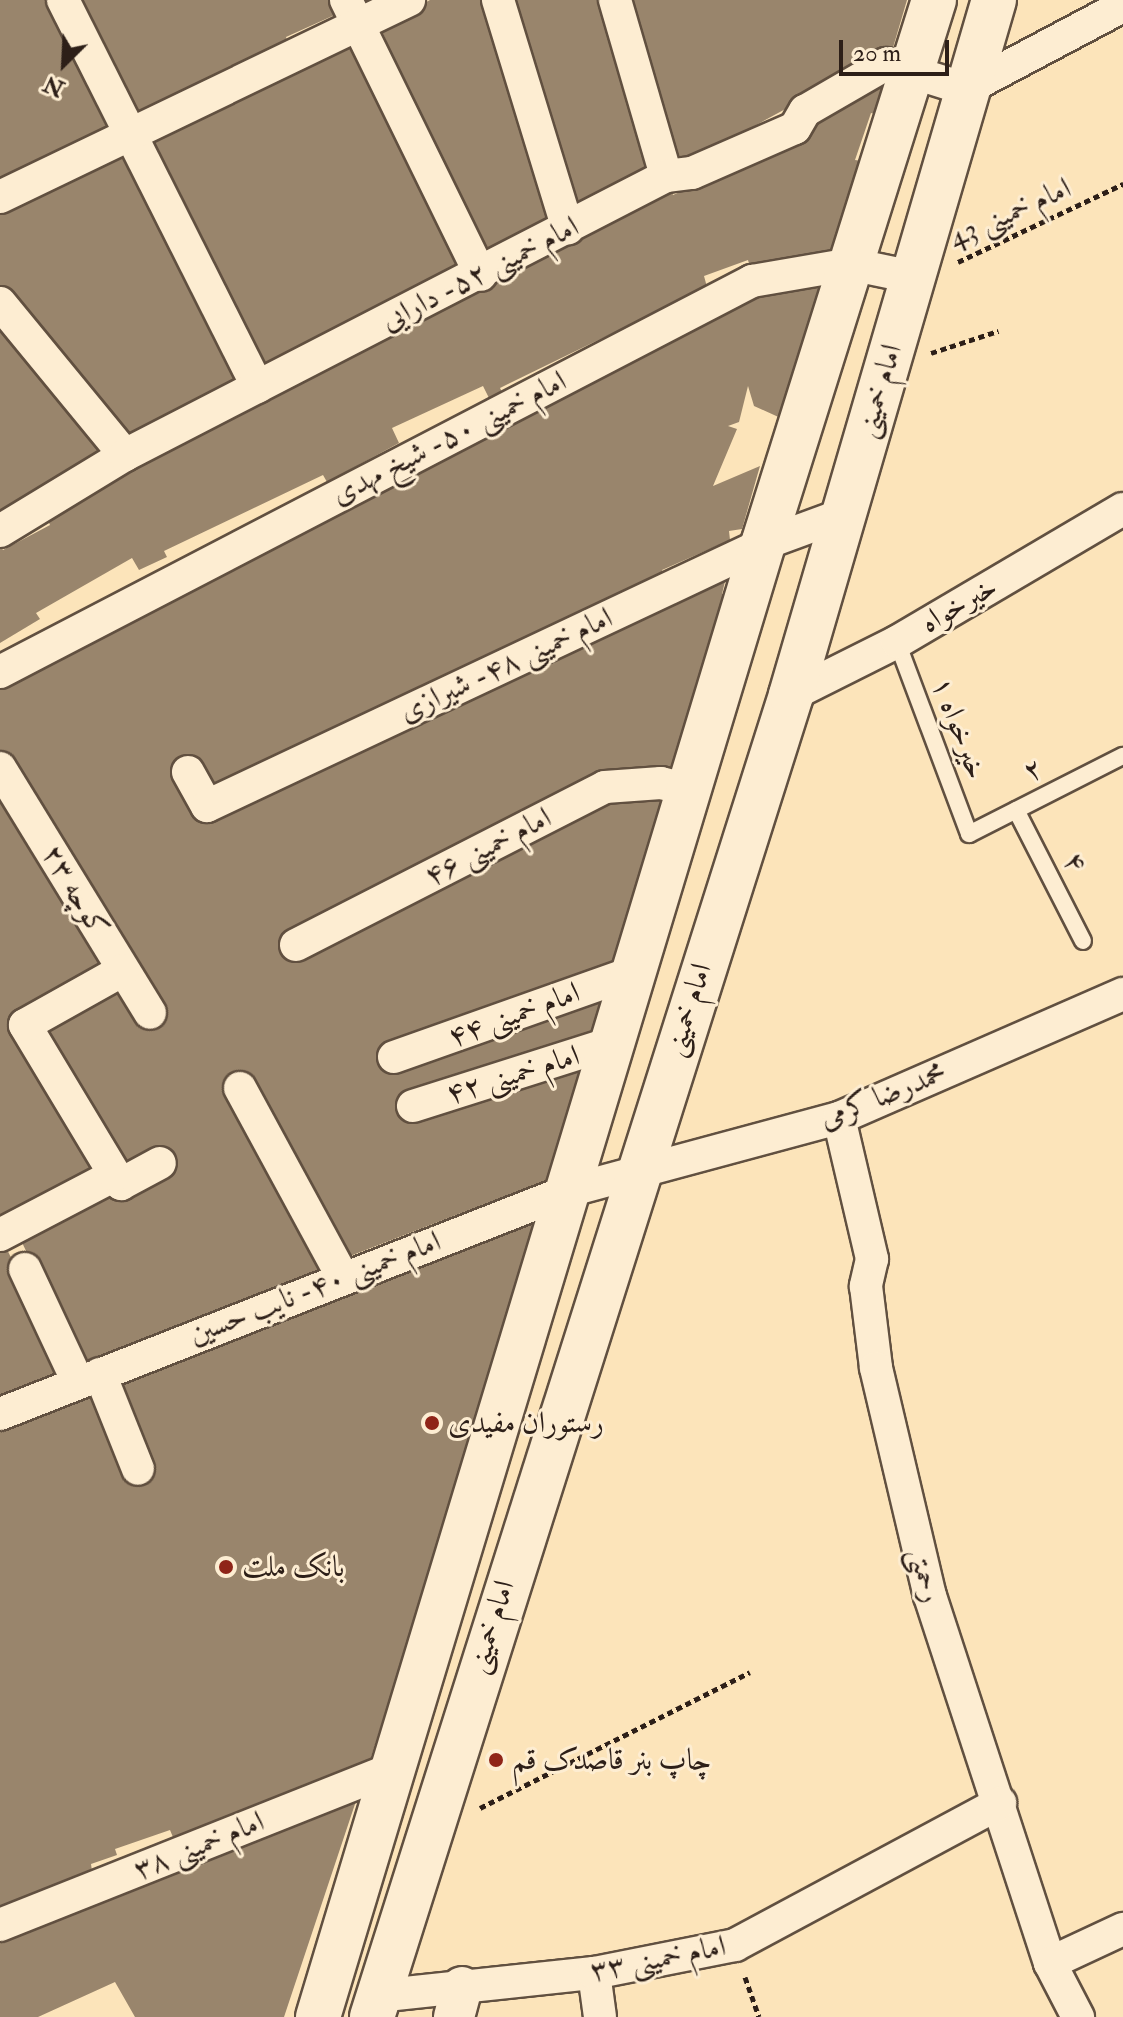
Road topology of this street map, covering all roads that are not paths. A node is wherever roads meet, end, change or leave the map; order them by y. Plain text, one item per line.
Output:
1 (63, 0) edge
2 (409, 0) edge
3 (498, 0) edge
4 (615, 0) edge
5 (934, 0) edge
6 (994, 0) edge
7 (1123, 6) edge
8 (353, 11) edge
9 (912, 72) junction
10 (966, 89) junction
11 (131, 137) junction
12 (666, 176) junction
13 (0, 197) edge
14 (568, 229) junction
15 (850, 264) junction
16 (481, 275) junction
17 (913, 277) junction
18 (0, 303) edge
19 (258, 387) junction
20 (125, 455) junction
21 (1123, 509) edge
22 (842, 515) junction
23 (0, 531) edge
24 (763, 544) junction
25 (897, 642) junction
26 (0, 672) edge
27 (791, 695) junction
28 (1123, 756) edge
29 (0, 768) edge
30 (188, 772) dead end
31 (689, 790) junction
32 (1016, 810) junction
33 (969, 834) joint
34 (1083, 941) dead end
35 (296, 945) dead end
36 (123, 970) junction
37 (634, 972) junction
38 (1123, 994) edge
39 (150, 1013) dead end
40 (612, 1043) junction
41 (394, 1057) dead end
42 (240, 1088) dead end
43 (413, 1106) dead end
44 (839, 1118) junction
45 (160, 1163) dead end
46 (635, 1174) junction
47 (115, 1175) junction
48 (568, 1191) junction
49 (0, 1235) edge
50 (25, 1269) dead end
51 (342, 1276) junction
52 (89, 1378) junction
53 (0, 1414) edge
54 (138, 1469) dead end
55 (398, 1767) junction
56 (1000, 1803) junction
57 (0, 1925) edge
58 (1123, 1929) edge
59 (1050, 1963) junction
60 (594, 1973) junction
61 (458, 2002) edge
62 (377, 2009) edge
63 (318, 2017) edge
64 (600, 2017) edge
65 (1078, 2017) edge

1 - 11 street
2 - 8 street
3 - 14 street
4 - 12 street
5 - 9 main road, امام خمینی
6 - 10 main road, امام خمینی
7 - 10 street
8 - 11 street
8 - 16 street
9 - 10 street, امام خمینی ۵۲- دارایی
9 - 12 street, امام خمینی ۵۲- دارایی
9 - 15 main road, امام خمینی
10 - 17 main road, امام خمینی
11 - 13 street
11 - 19 street
12 - 14 street, امام خمینی ۵۲- دارایی
14 - 16 street, امام خمینی ۵۲- دارایی
15 - 17 street, امام خمینی ۵۰- شیخ مهدی
15 - 24 main road, امام خمینی
15 - 26 street, امام خمینی ۵۰- شیخ مهدی
16 - 19 street, امام خمینی ۵۲- دارایی
17 - 22 main road, امام خمینی
18 - 20 street
19 - 20 street, امام خمینی ۵۲- دارایی
20 - 23 street, امام خمینی ۵۲- دارایی
21 - 25 street, خیرخواه
22 - 24 street, امام خمینی ۴۸- شیرازی
22 - 27 main road, امام خمینی
24 - 30 street, امام خمینی ۴۸- شیرازی
24 - 31 main road, امام خمینی
25 - 27 street, خیرخواه
25 - 33 lane, خیرخواه ۱
27 - 46 main road, امام خمینی
28 - 32 lane, ۲
29 - 36 street, کوچه ۲۳
31 - 35 street, امام خمینی ۴۶
31 - 37 main road, امام خمینی
32 - 33 lane, ۲
32 - 34 lane, ۴
36 - 39 street, کوچه ۲۳
36 - 47 street
37 - 40 main road, امام خمینی
37 - 41 street, امام خمینی ۴۴
38 - 44 street, محمدرضا کرمی
40 - 43 street, امام خمینی ۴۲
40 - 48 main road, امام خمینی
42 - 51 street
44 - 46 street, محمدرضا کرمی
44 - 56 street, رحمتی
45 - 47 street
46 - 48 street, امام خمینی ۴۰- نایب حسین
46 - 62 main road, امام خمینی
47 - 49 street
48 - 51 street, امام خمینی ۴۰- نایب حسین
48 - 55 main road, امام خمینی
50 - 52 street
51 - 52 street, امام خمینی ۴۰- نایب حسین
52 - 53 street, امام خمینی ۴۰- نایب حسین
52 - 54 street
55 - 57 street, امام خمینی ۳۸
55 - 63 main road, امام خمینی
56 - 59 street, رحمتی
56 - 60 street, امام خمینی ۳۳
58 - 59 street
59 - 65 street, رحمتی
60 - 61 street, امام خمینی ۳۳
60 - 64 street
61 - 62 street, امام خمینی ۳۳

